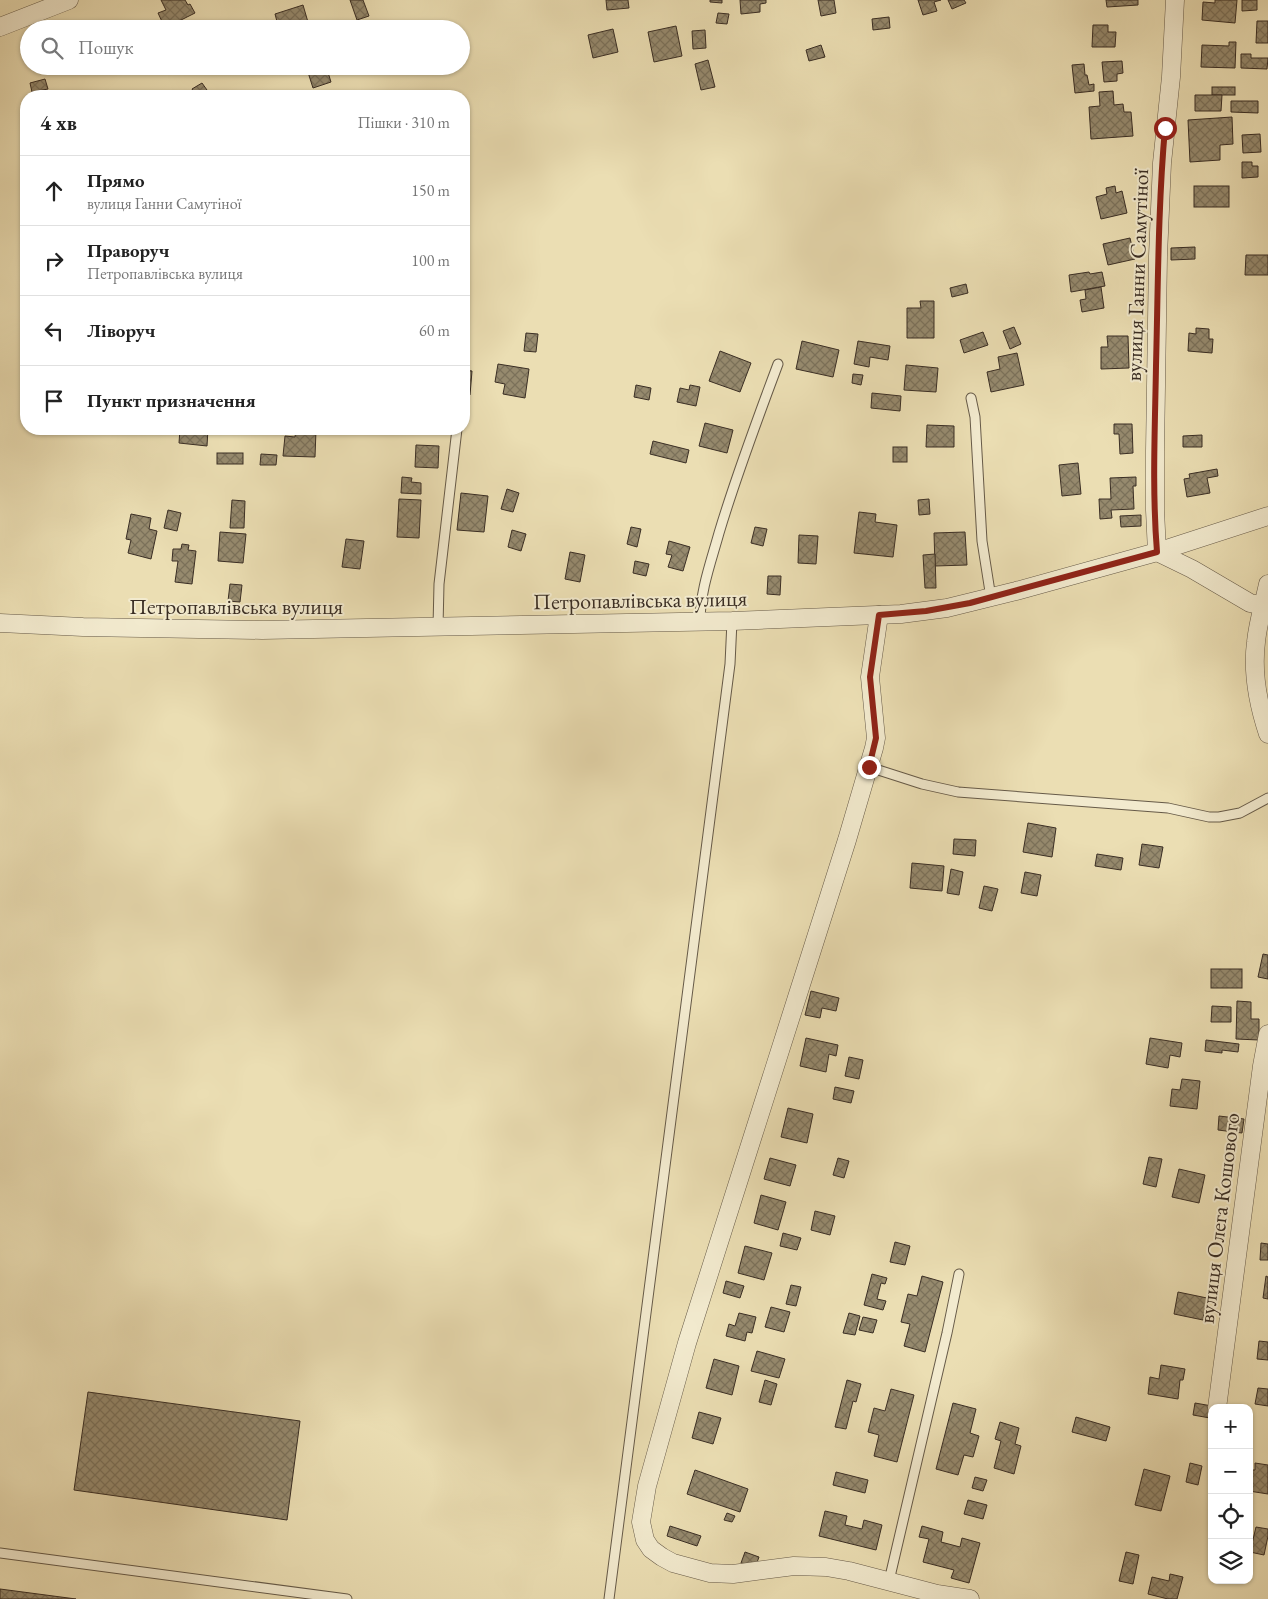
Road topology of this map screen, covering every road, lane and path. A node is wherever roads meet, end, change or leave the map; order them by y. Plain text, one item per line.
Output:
1 (69, 0) edge
2 (1175, 0) edge
3 (0, 27) edge
4 (778, 364) dead end
5 (970, 398) dead end
6 (456, 435) edge
7 (1268, 516) edge
8 (1157, 552) junction
9 (1268, 584) edge
10 (991, 598) junction
11 (1266, 607) edge
12 (879, 615) junction
13 (732, 621) junction
14 (700, 622) junction
15 (0, 623) edge
16 (438, 627) junction
17 (1268, 734) edge
18 (869, 767) junction
19 (1268, 798) edge
20 (1268, 1034) edge
21 (959, 1274) dead end
22 (1218, 1404) edge
23 (0, 1554) edge
24 (889, 1581) junction
25 (342, 1599) edge
26 (347, 1599) edge
27 (609, 1599) edge
28 (970, 1599) edge

1 - 3 street
2 - 8 street, вулиця Ганни Самутіної
4 - 14 lane
5 - 10 lane
6 - 16 lane
7 - 8 street, Петропавлівська вулиця
8 - 10 street, Петропавлівська вулиця
8 - 11 street
9 - 11 street
10 - 12 street, Петропавлівська вулиця
11 - 17 street
12 - 13 street, Петропавлівська вулиця
12 - 18 street
13 - 14 street, Петропавлівська вулиця
13 - 27 lane
14 - 16 street, Петропавлівська вулиця
15 - 16 street, Петропавлівська вулиця
18 - 19 lane
18 - 24 street
20 - 22 street, вулиця Олега Кошового
21 - 24 lane
23 - 25 lane
24 - 28 street
25 - 26 lane

